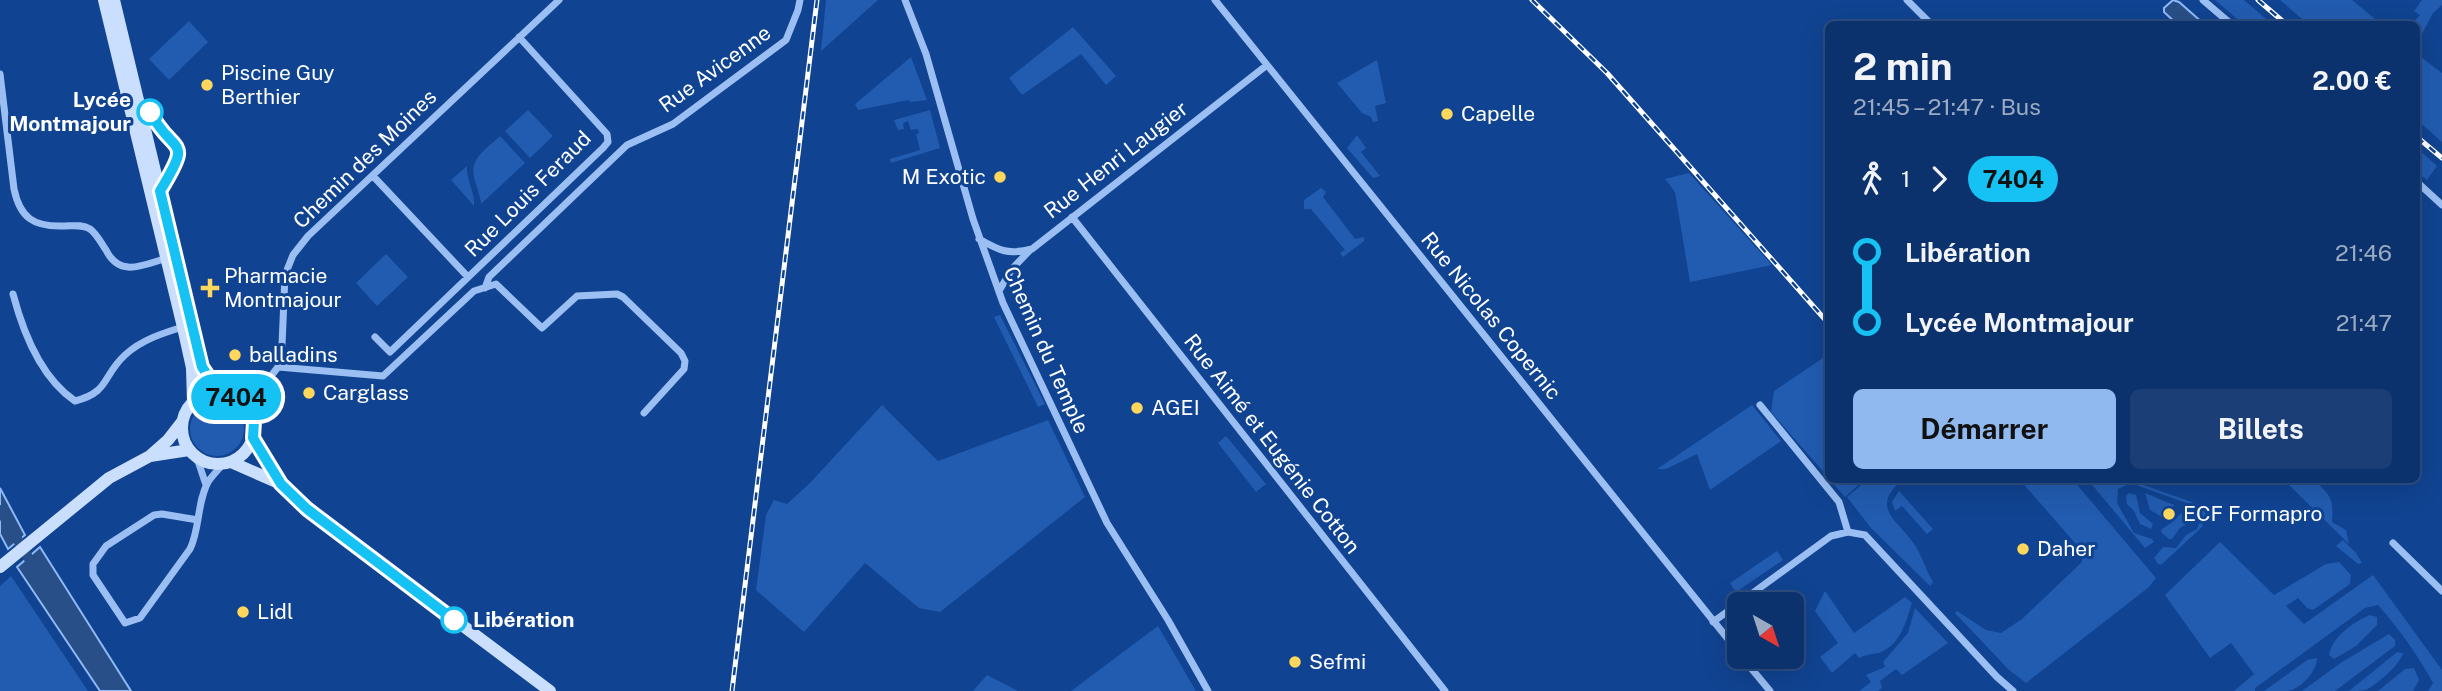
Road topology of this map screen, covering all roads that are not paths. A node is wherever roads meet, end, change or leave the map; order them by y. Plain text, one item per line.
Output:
1 (104, 0) edge
2 (114, 0) edge
3 (559, 0) edge
4 (800, 0) edge
5 (905, 0) edge
6 (1215, 0) edge
7 (1907, 0) edge
8 (2203, 0) edge
9 (1928, 21) edge
10 (2228, 21) edge
11 (519, 37) junction
12 (128, 57) junction
13 (1267, 65) junction
14 (0, 74) edge
15 (126, 89) junction
16 (142, 116) junction
17 (149, 144) junction
18 (8, 154) junction
19 (0, 157) edge
20 (146, 172) junction
21 (373, 176) junction
22 (2420, 185) edge
23 (2442, 205) edge
24 (1072, 217) junction
25 (979, 239) junction
26 (172, 242) junction
27 (1031, 249) junction
28 (167, 258) junction
29 (468, 277) junction
30 (178, 282) junction
31 (485, 288) junction
32 (999, 291) junction
33 (13, 294) dead end
34 (188, 323) junction
35 (375, 337) dead end
36 (278, 367) junction
37 (268, 380) junction
38 (225, 393) junction
39 (193, 402) junction
40 (1760, 405) dead end
41 (251, 412) junction
42 (644, 413) dead end
43 (182, 422) junction
44 (253, 438) junction
45 (193, 454) junction
46 (150, 456) junction
47 (227, 463) junction
48 (281, 484) junction
49 (206, 485) junction
50 (198, 520) junction
51 (1848, 532) junction
52 (2393, 543) dead end
53 (2, 565) edge
54 (2442, 591) edge
55 (1713, 622) junction
56 (1727, 639) edge
57 (1752, 669) edge
58 (550, 691) edge
59 (1208, 691) edge
60 (1445, 691) edge
61 (1770, 691) edge
62 (2013, 691) edge

1 - 15 main road
2 - 12 main road
3 - 11 street, Chemin des Moines
4 - 31 street, Rue Avicenne
5 - 25 street, Chemin du Temple
6 - 13 street, Rue Nicolas Copernic
7 - 9 street
8 - 10 street
11 - 21 street, Chemin des Moines
11 - 29 street, Rue Louis Feraud
12 - 15 main road
12 - 16 main road
13 - 24 street, Rue Henri Laugier
13 - 55 street, Rue Nicolas Copernic
14 - 18 street
15 - 16 main road
15 - 20 main road
16 - 17 main road
17 - 20 main road
17 - 26 main road
18 - 19 street
18 - 28 street
20 - 28 main road
21 - 29 street
21 - 36 street, Chemin des Moines
22 - 23 street
24 - 27 street, Rue Henri Laugier
24 - 60 street, Rue Aimé et Eugénie Cotton
25 - 27 street
25 - 32 street, Chemin du Temple
26 - 28 main road
26 - 30 main road
27 - 32 street, Rue Henri Laugier
28 - 30 main road
29 - 35 street, Rue Louis Feraud
30 - 34 main road
31 - 36 street, Rue Avicenne
31 - 42 street
32 - 59 street, Chemin du Temple
33 - 34 street
34 - 38 main road
34 - 39 main road
36 - 37 street
37 - 38 street
37 - 41 street
38 - 39 main road
38 - 41 main road
39 - 43 main road
40 - 51 street
41 - 44 main road
43 - 45 main road
43 - 46 main road
44 - 47 main road
44 - 48 main road
45 - 46 main road
45 - 47 main road
45 - 49 street
46 - 53 main road
47 - 48 main road
47 - 49 street
48 - 58 main road
49 - 50 street
50 - 50 street
51 - 55 street
51 - 62 street
52 - 54 street
55 - 56 street, Rue Nicolas Copernic
57 - 61 street, Rue Nicolas Copernic

